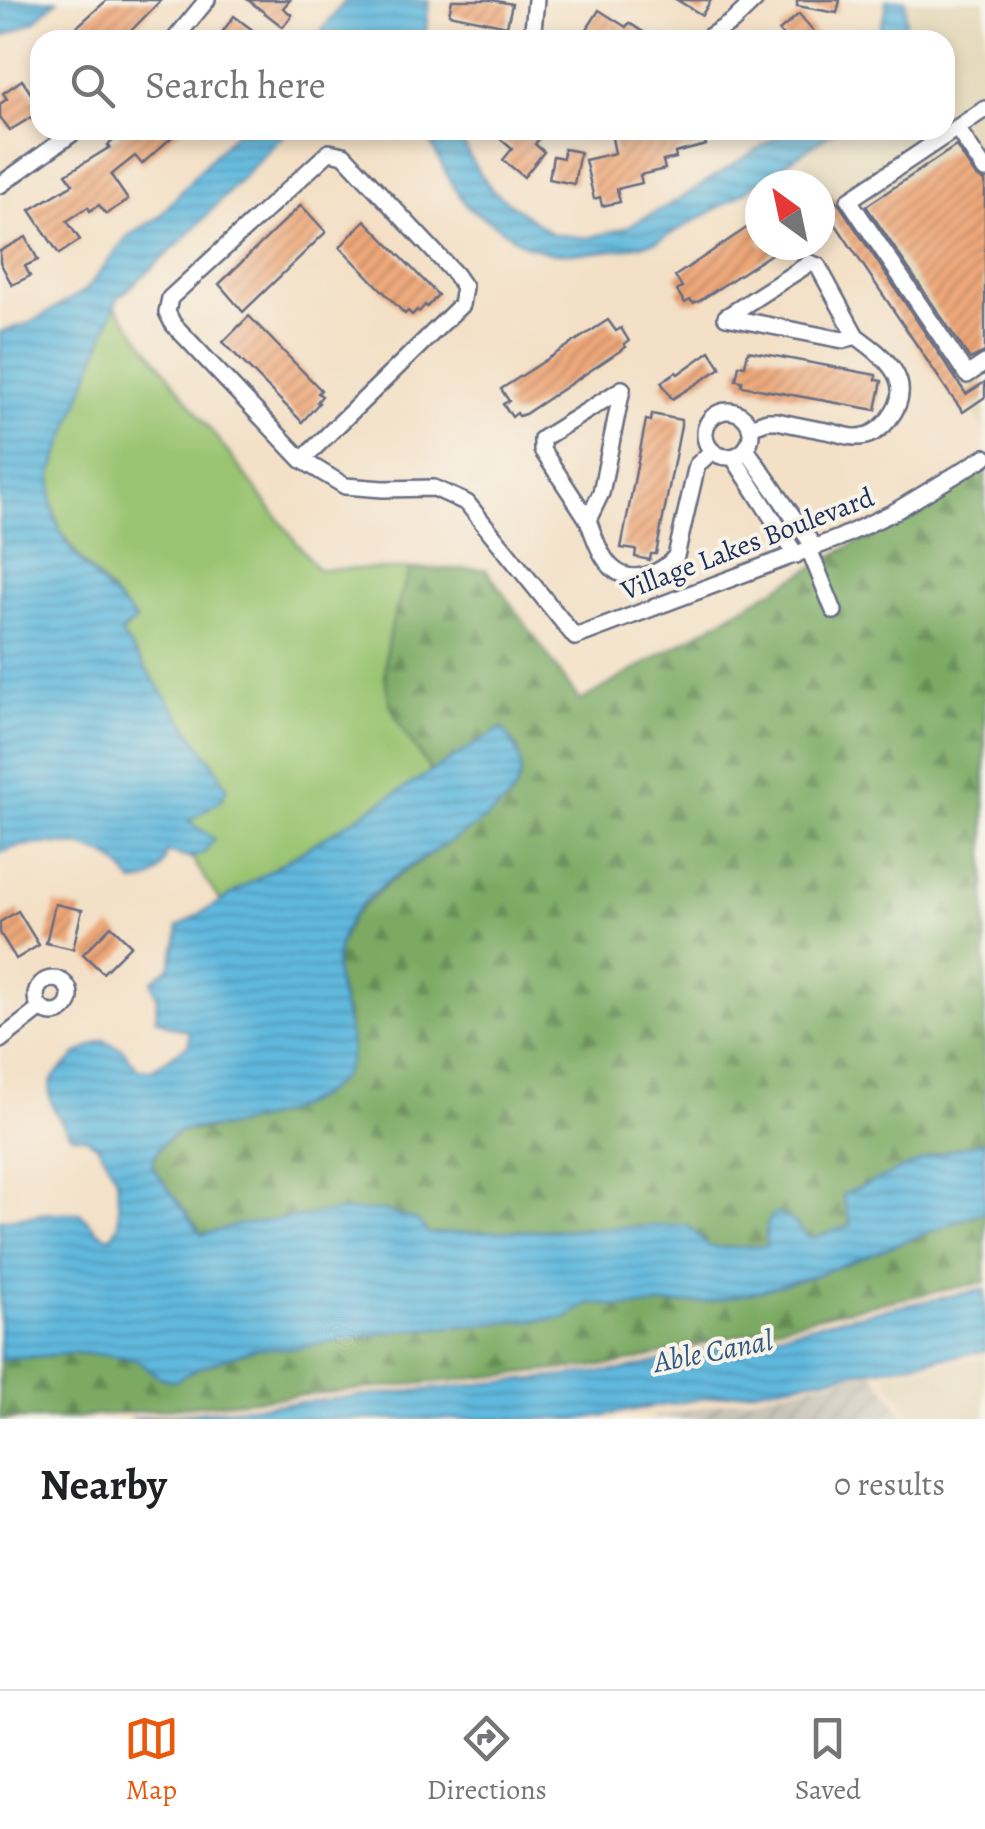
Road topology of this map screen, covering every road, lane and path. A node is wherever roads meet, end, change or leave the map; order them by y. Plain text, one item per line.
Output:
1 (207, 0) edge
2 (536, 0) edge
3 (755, 0) edge
4 (182, 30) edge
5 (533, 30) edge
6 (720, 30) edge
7 (985, 109) edge
8 (957, 128) joint
9 (63, 140) edge
10 (939, 140) edge
11 (985, 170) edge
12 (0, 185) edge
13 (0, 195) edge
14 (0, 204) edge
15 (856, 336) junction
16 (985, 363) edge
17 (750, 427) junction
18 (712, 451) junction
19 (740, 453) junction
20 (985, 457) edge
21 (302, 460) junction
22 (588, 520) junction
23 (806, 550) junction
24 (834, 611) dead end
25 (40, 1008) dead end
26 (0, 1040) edge

1 - 4 street
2 - 5 street
3 - 6 street
7 - 8 street
8 - 11 street
9 - 12 street
10 - 16 street
13 - 14 street
15 - 15 street
15 - 17 street
17 - 18 street
17 - 19 street
18 - 19 street
18 - 22 street
19 - 23 street
20 - 23 street, Village Lakes Boulevard
21 - 21 street
21 - 23 street, Village Lakes Boulevard
22 - 22 street
23 - 24 street
25 - 26 street

